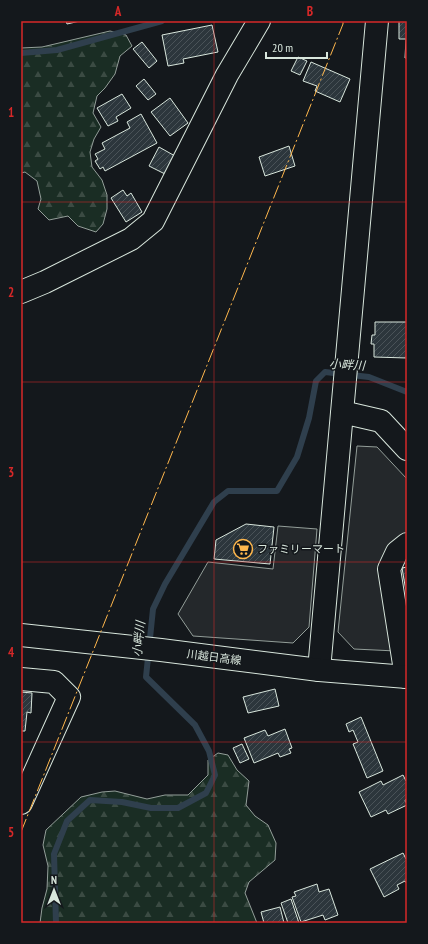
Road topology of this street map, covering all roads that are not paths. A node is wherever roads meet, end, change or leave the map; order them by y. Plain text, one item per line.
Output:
1 (259, 21) edge
2 (377, 21) edge
3 (21, 292) edge
4 (342, 412) junction
5 (407, 448) edge
6 (407, 544) edge
7 (21, 635) edge
8 (320, 670) junction
9 (406, 677) edge
10 (21, 679) edge
11 (23, 793) edge

1 - 3 street
2 - 4 street
4 - 5 street
4 - 8 street
6 - 9 street
7 - 8 street, 川越日高線
8 - 9 street, 川越日高線
10 - 11 street

